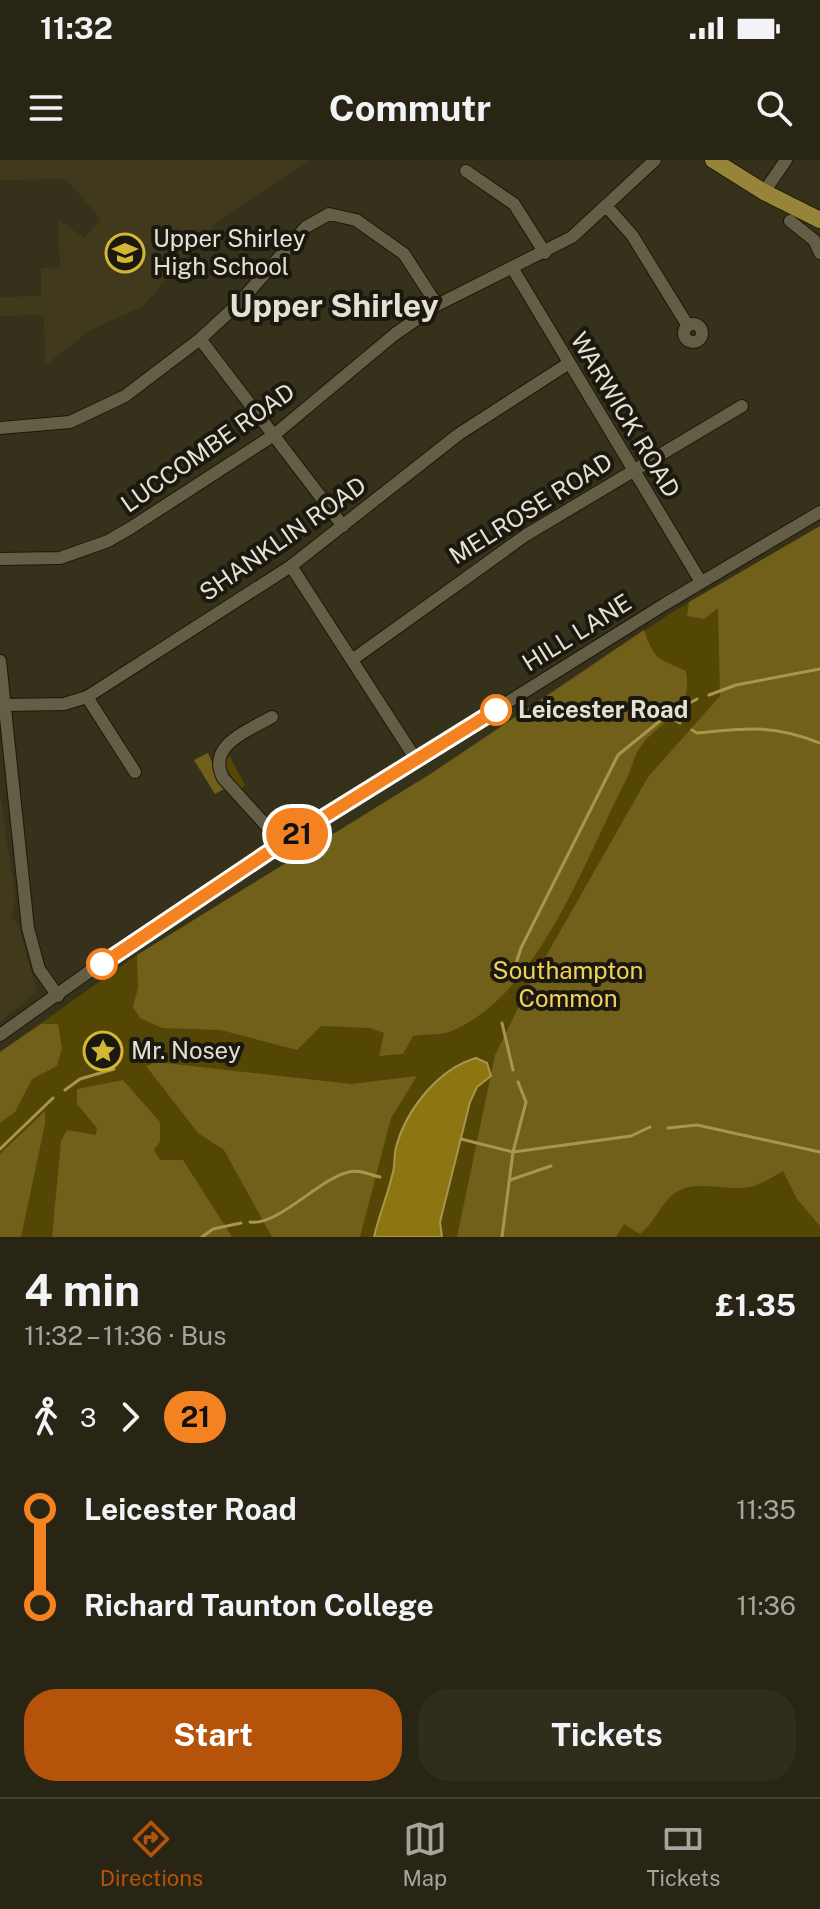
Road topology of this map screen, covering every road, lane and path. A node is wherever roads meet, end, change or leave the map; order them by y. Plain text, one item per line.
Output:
1 (655, 160) edge
2 (713, 160) edge
3 (786, 160) edge
4 (466, 171) dead end
5 (764, 192) junction
6 (608, 208) junction
7 (790, 221) dead end
8 (820, 222) edge
9 (814, 240) junction
10 (545, 253) junction
11 (820, 253) edge
12 (513, 269) junction
13 (437, 305) junction
14 (688, 326) dead end
15 (200, 339) junction
16 (569, 363) junction
17 (742, 406) dead end
18 (0, 428) edge
19 (274, 435) junction
20 (632, 471) junction
21 (820, 512) edge
22 (343, 526) junction
23 (0, 559) edge
24 (291, 566) junction
25 (701, 582) junction
26 (352, 660) junction
27 (0, 661) edge
28 (87, 697) junction
29 (5, 705) junction
30 (263, 717) dead end
31 (417, 761) junction
32 (135, 772) dead end
33 (282, 843) junction
34 (58, 996) junction
35 (0, 1035) edge

1 - 6 street, LUCCOMBE ROAD
2 - 5 main road
3 - 5 street
4 - 10 street
5 - 8 main road
6 - 10 street, LUCCOMBE ROAD
6 - 14 street
7 - 9 street
8 - 9 street
9 - 11 street
10 - 12 street, LUCCOMBE ROAD
12 - 13 street, LUCCOMBE ROAD
12 - 16 street, WARWICK ROAD
13 - 15 street
13 - 19 street, LUCCOMBE ROAD
15 - 18 street
15 - 19 street
16 - 20 street, WARWICK ROAD
16 - 22 street, SHANKLIN ROAD
17 - 20 street, MELROSE ROAD
19 - 22 street
19 - 23 street, LUCCOMBE ROAD
20 - 25 street, WARWICK ROAD
20 - 26 street, MELROSE ROAD
21 - 25 street, HILL LANE
22 - 24 street, SHANKLIN ROAD
24 - 26 street
24 - 28 street, SHANKLIN ROAD
25 - 31 street, HILL LANE
26 - 31 street
27 - 29 street
28 - 29 street, SHANKLIN ROAD
28 - 32 street
29 - 34 street
30 - 33 street
31 - 33 street, HILL LANE
33 - 34 street, HILL LANE
34 - 35 street, HILL LANE

